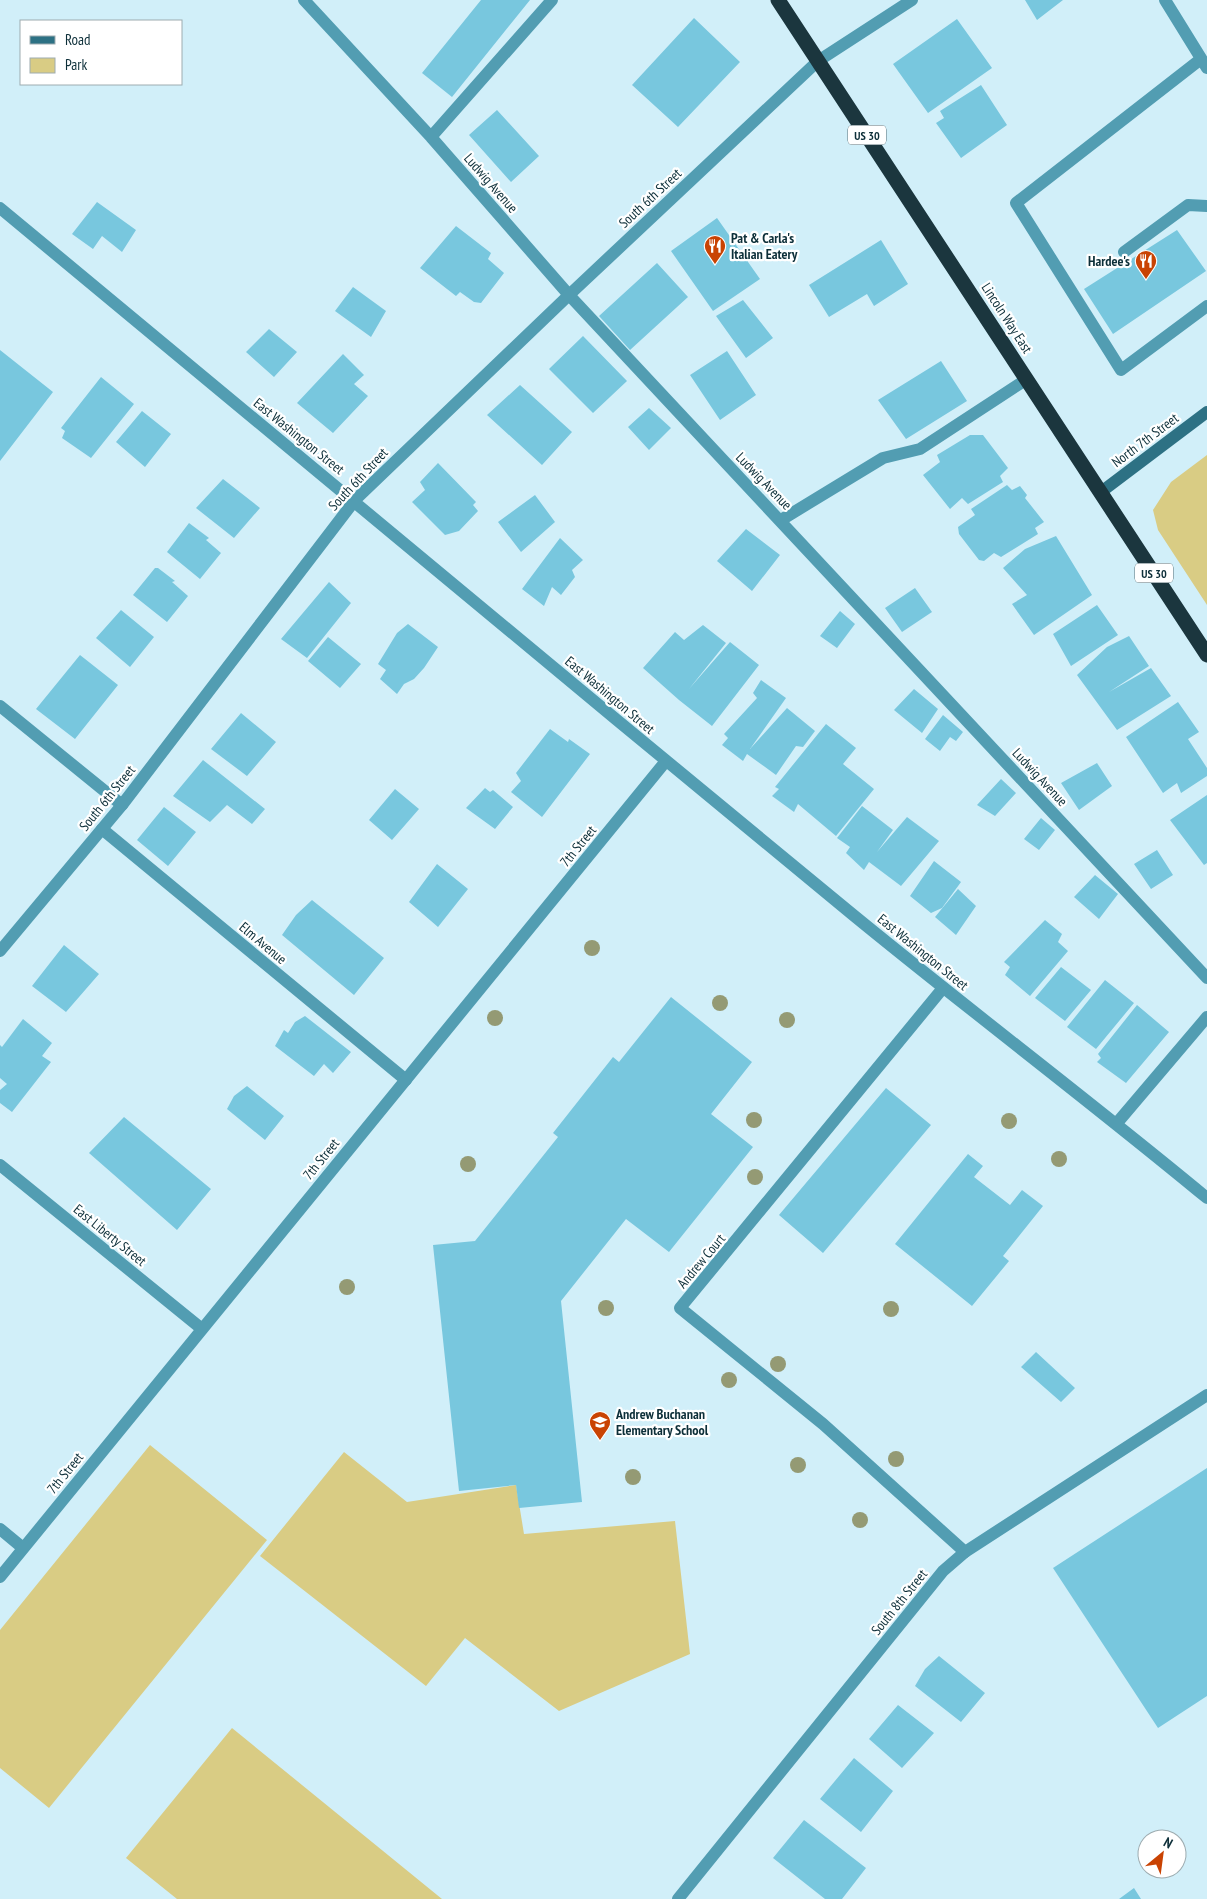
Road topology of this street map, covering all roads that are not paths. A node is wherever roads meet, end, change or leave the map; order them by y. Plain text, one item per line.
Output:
1 (304, 0) edge
2 (552, 0) edge
3 (778, 0) edge
4 (912, 0) edge
5 (1165, 0) edge
6 (818, 61) junction
7 (1204, 64) edge
8 (432, 137) junction
9 (1207, 206) edge
10 (0, 208) edge
11 (1124, 252) dead end
12 (569, 294) junction
13 (1207, 306) edge
14 (1027, 379) junction
15 (1207, 412) edge
16 (1101, 492) junction
17 (354, 500) junction
18 (781, 520) junction
19 (1207, 655) edge
20 (0, 706) edge
21 (666, 761) junction
22 (122, 805) junction
23 (102, 829) junction
24 (0, 951) edge
25 (1207, 978) edge
26 (943, 988) junction
27 (1207, 1017) edge
28 (406, 1080) junction
29 (1117, 1123) junction
30 (0, 1165) edge
31 (1207, 1198) edge
32 (202, 1330) junction
33 (1207, 1395) edge
34 (0, 1529) edge
35 (23, 1548) junction
36 (965, 1552) junction
37 (0, 1577) edge
38 (679, 1899) edge

1 - 8 street, Ludwig Avenue
2 - 8 street
3 - 6 highway, Lincoln Way East / US 30
4 - 6 street, South 6th Street
5 - 7 street
6 - 12 street, South 6th Street
6 - 14 highway, Lincoln Way East / US 30
7 - 13 street
8 - 12 street, Ludwig Avenue
9 - 11 street
10 - 17 street, East Washington Street
12 - 17 street, South 6th Street
12 - 18 street, Ludwig Avenue
14 - 16 highway, Lincoln Way East / US 30
14 - 18 street
15 - 16 street, North 7th Street
16 - 19 highway, Lincoln Way East / US 30
17 - 21 street, East Washington Street
17 - 22 street, South 6th Street
18 - 25 street, Ludwig Avenue
20 - 22 street
21 - 26 street, East Washington Street
21 - 28 street, 7th Street
22 - 23 street, South 6th Street
23 - 24 street, South 6th Street
23 - 28 street, Elm Avenue
26 - 29 street, East Washington Street
26 - 36 street, Andrew Court
27 - 29 street
28 - 32 street, 7th Street
29 - 31 street, East Washington Street
30 - 32 street, East Liberty Street
32 - 35 street, 7th Street
33 - 36 street, South 8th Street
34 - 35 street
35 - 37 street, 7th Street
36 - 38 street, South 8th Street

